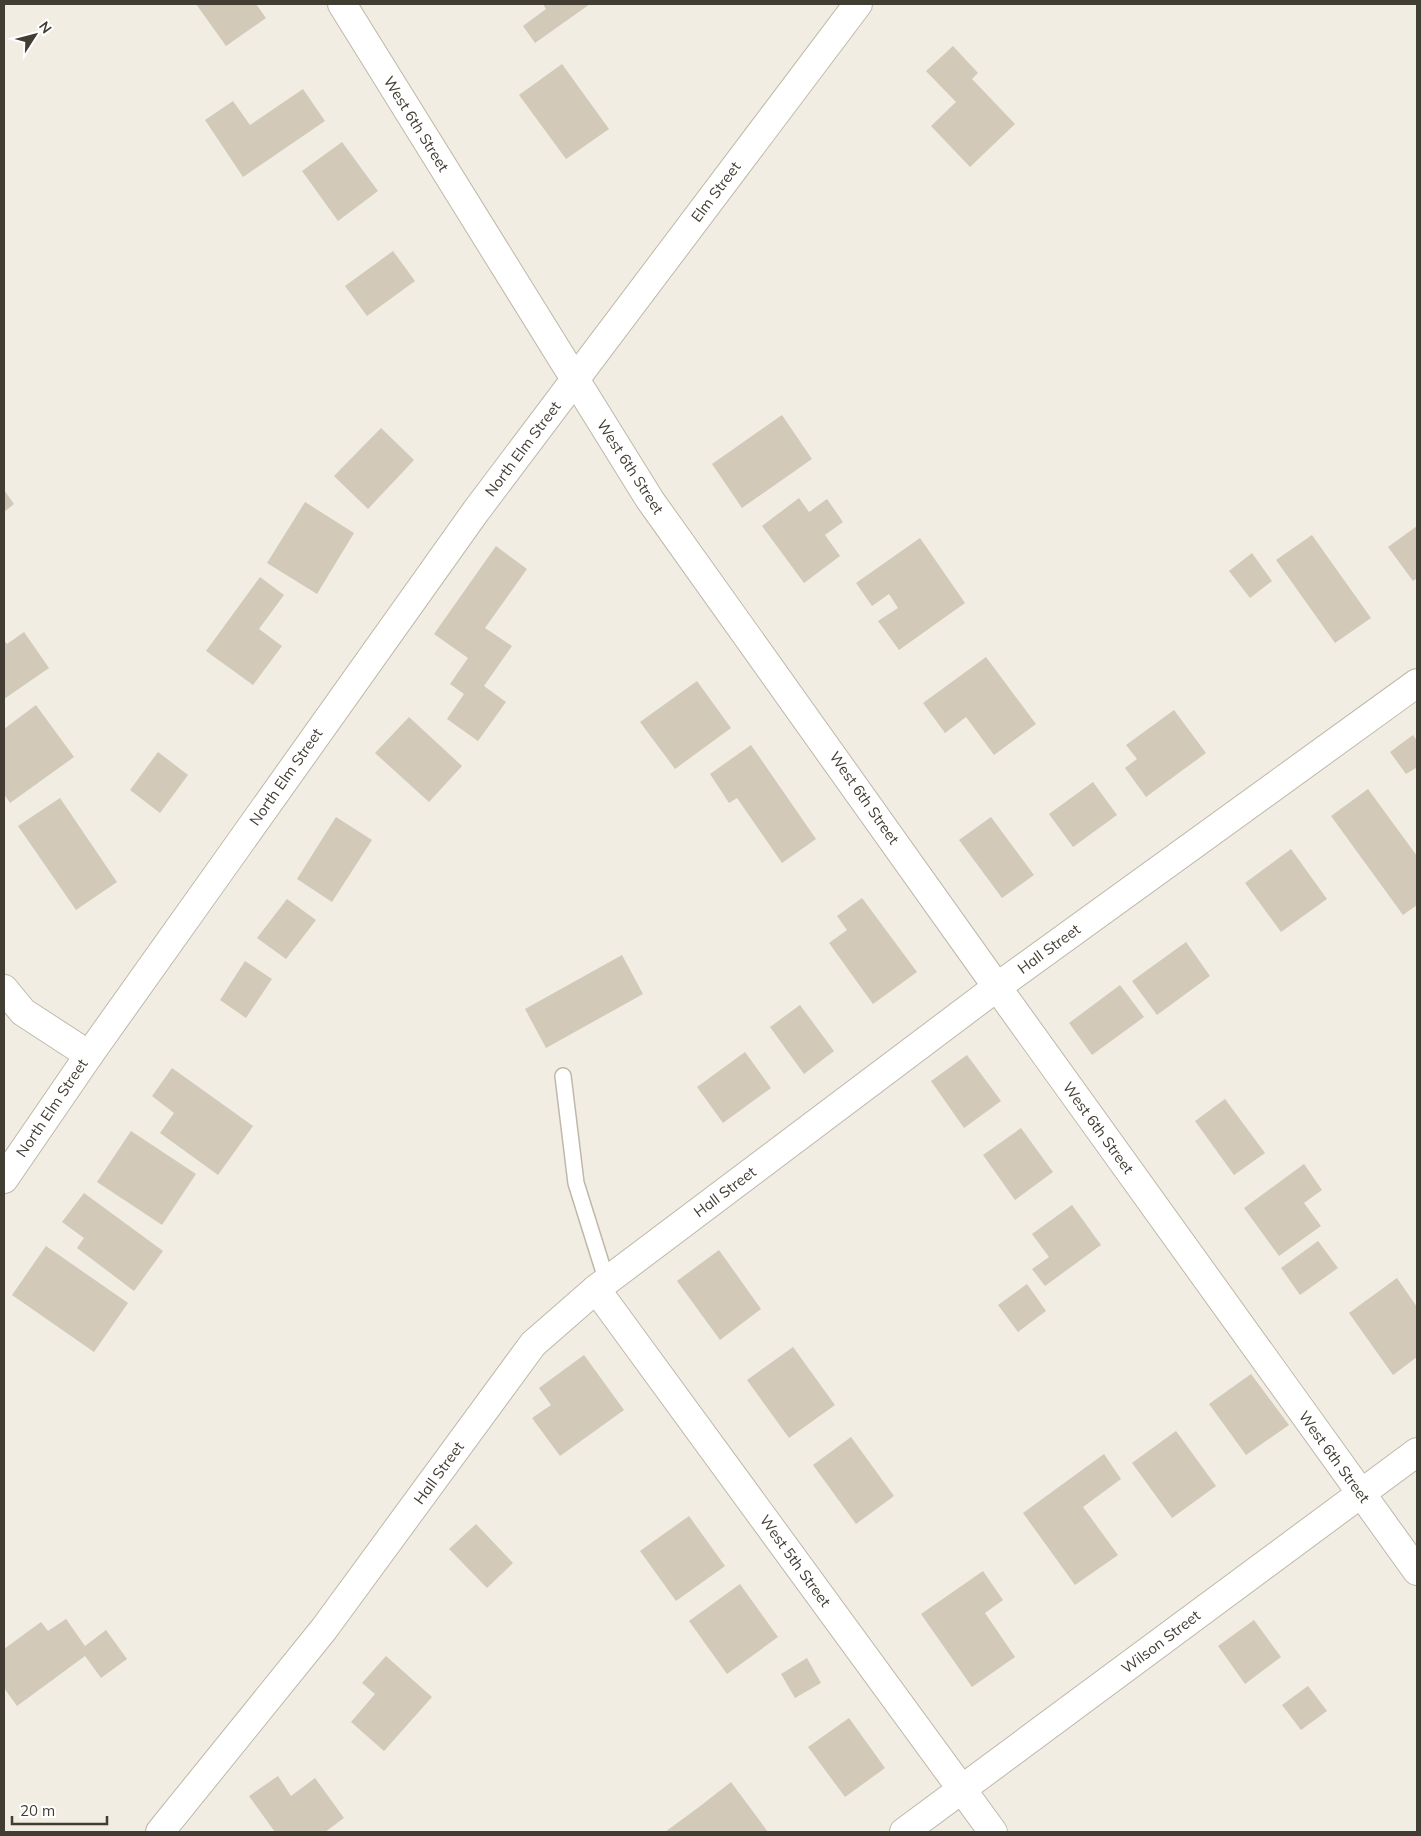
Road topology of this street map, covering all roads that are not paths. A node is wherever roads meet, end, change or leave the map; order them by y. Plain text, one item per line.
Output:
1 (342, 4) edge
2 (858, 4) edge
3 (574, 380) junction
4 (1417, 683) edge
5 (996, 987) junction
6 (4, 989) edge
7 (89, 1055) junction
8 (563, 1076) dead end
9 (4, 1179) edge
10 (602, 1285) junction
11 (1417, 1452) edge
12 (1360, 1494) junction
13 (1417, 1571) edge
14 (962, 1790) junction
15 (160, 1832) edge
16 (904, 1832) edge
17 (993, 1832) edge

1 - 3 street, West 6th Street
2 - 3 street, Elm Street
3 - 5 street, West 6th Street
3 - 7 street, North Elm Street
4 - 5 street, Hall Street
5 - 10 street, Hall Street
5 - 12 street, West 6th Street
6 - 7 street
7 - 9 street, North Elm Street
8 - 10 lane
10 - 14 street, West 5th Street
10 - 15 street, Hall Street
11 - 12 street, Wilson Street
12 - 13 street, West 6th Street
12 - 14 street, Wilson Street
14 - 16 street, Wilson Street
14 - 17 street, West 5th Street

